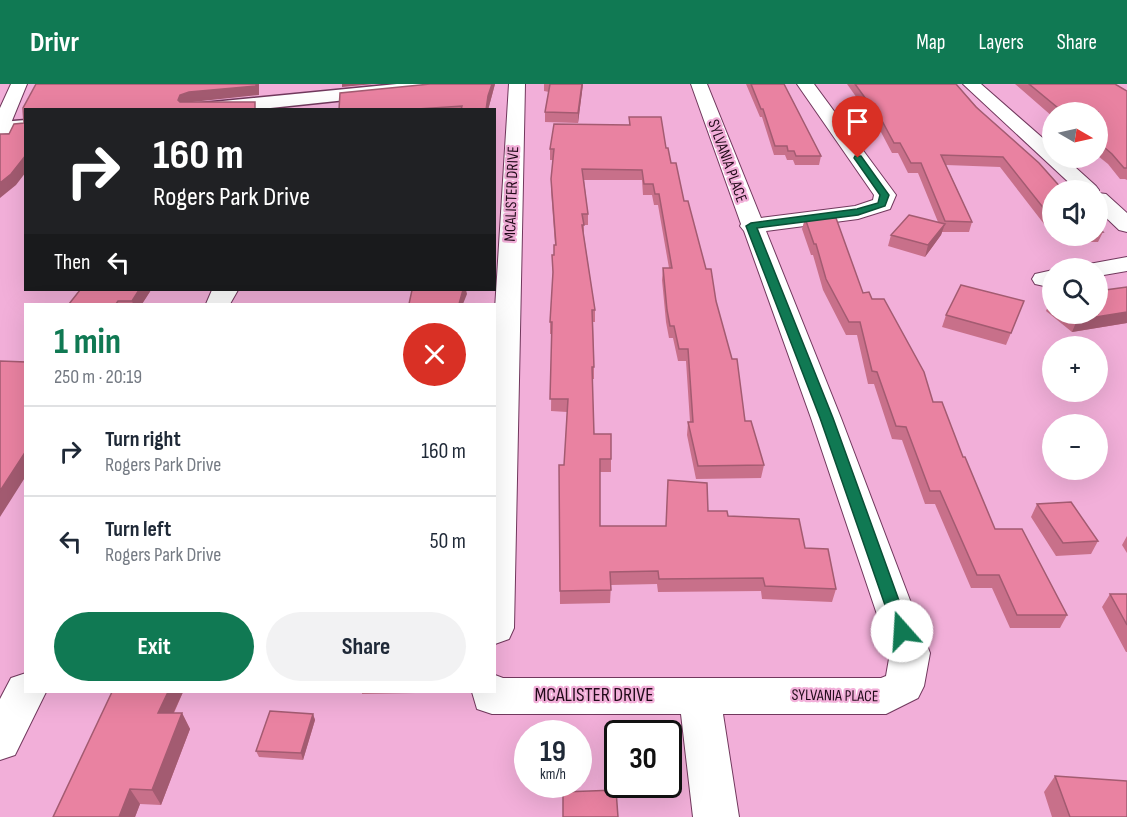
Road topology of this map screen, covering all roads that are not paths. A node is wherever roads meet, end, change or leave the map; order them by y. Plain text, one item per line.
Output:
1 (18, 84) edge
2 (450, 84) edge
3 (517, 84) edge
4 (699, 84) edge
5 (805, 84) edge
6 (971, 84) edge
7 (299, 104) edge
8 (228, 108) edge
9 (24, 126) edge
10 (0, 128) edge
11 (1078, 180) edge
12 (1108, 208) edge
13 (1127, 225) edge
14 (751, 226) junction
15 (1127, 264) edge
16 (1108, 267) edge
17 (496, 603) edge
18 (24, 693) edge
19 (492, 693) edge
20 (699, 695) junction
21 (0, 741) edge
22 (716, 817) edge

1 - 10 street
2 - 7 street
3 - 17 street, MCALISTER DRIVE
4 - 14 street, SYLVANIA PLACE
5 - 14 street
6 - 11 street
7 - 8 street
9 - 10 street
12 - 13 street
14 - 20 street, SYLVANIA PLACE
15 - 16 street
18 - 21 street
19 - 20 street, MCALISTER DRIVE
20 - 22 street

